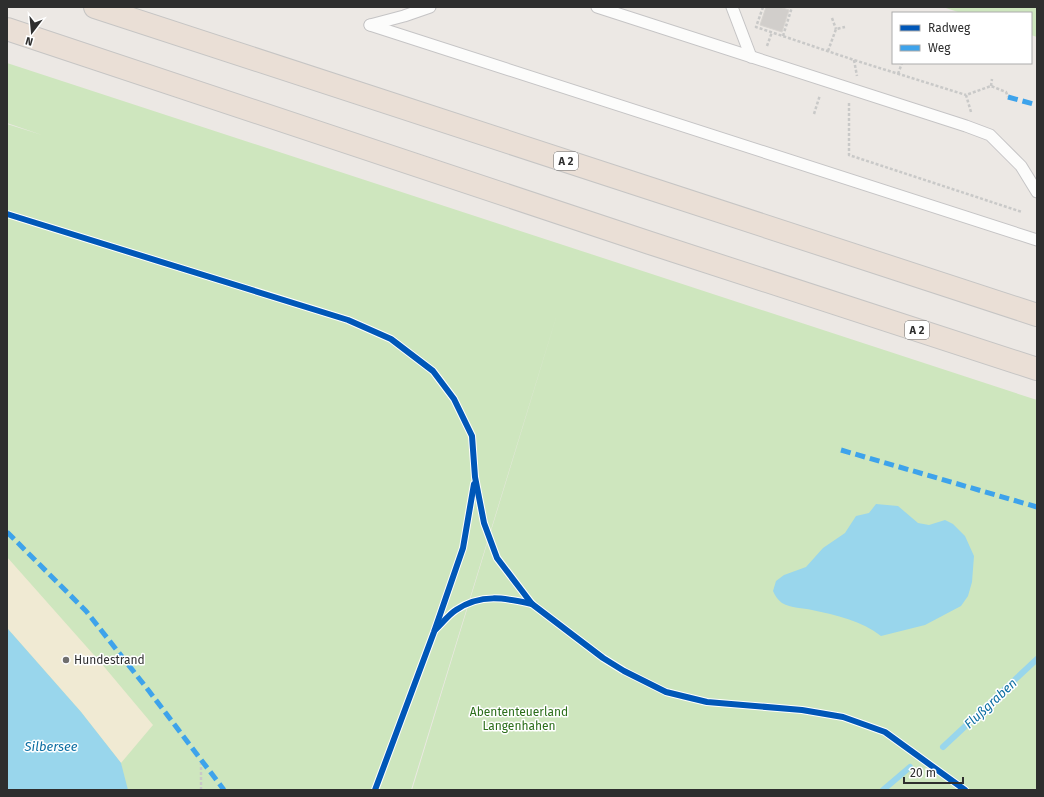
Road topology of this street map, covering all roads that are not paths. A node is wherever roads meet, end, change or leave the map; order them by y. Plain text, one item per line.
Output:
1 (95, 7) edge
2 (430, 7) edge
3 (597, 7) edge
4 (732, 7) edge
5 (407, 12) edge
6 (7, 29) edge
7 (751, 57) junction
8 (1037, 192) edge
9 (1037, 240) edge
10 (1037, 315) edge
11 (1037, 369) edge

1 - 10 highway, A 2
2 - 5 lane
3 - 7 lane
4 - 7 lane
5 - 9 lane
6 - 11 highway, A 2
7 - 8 lane

